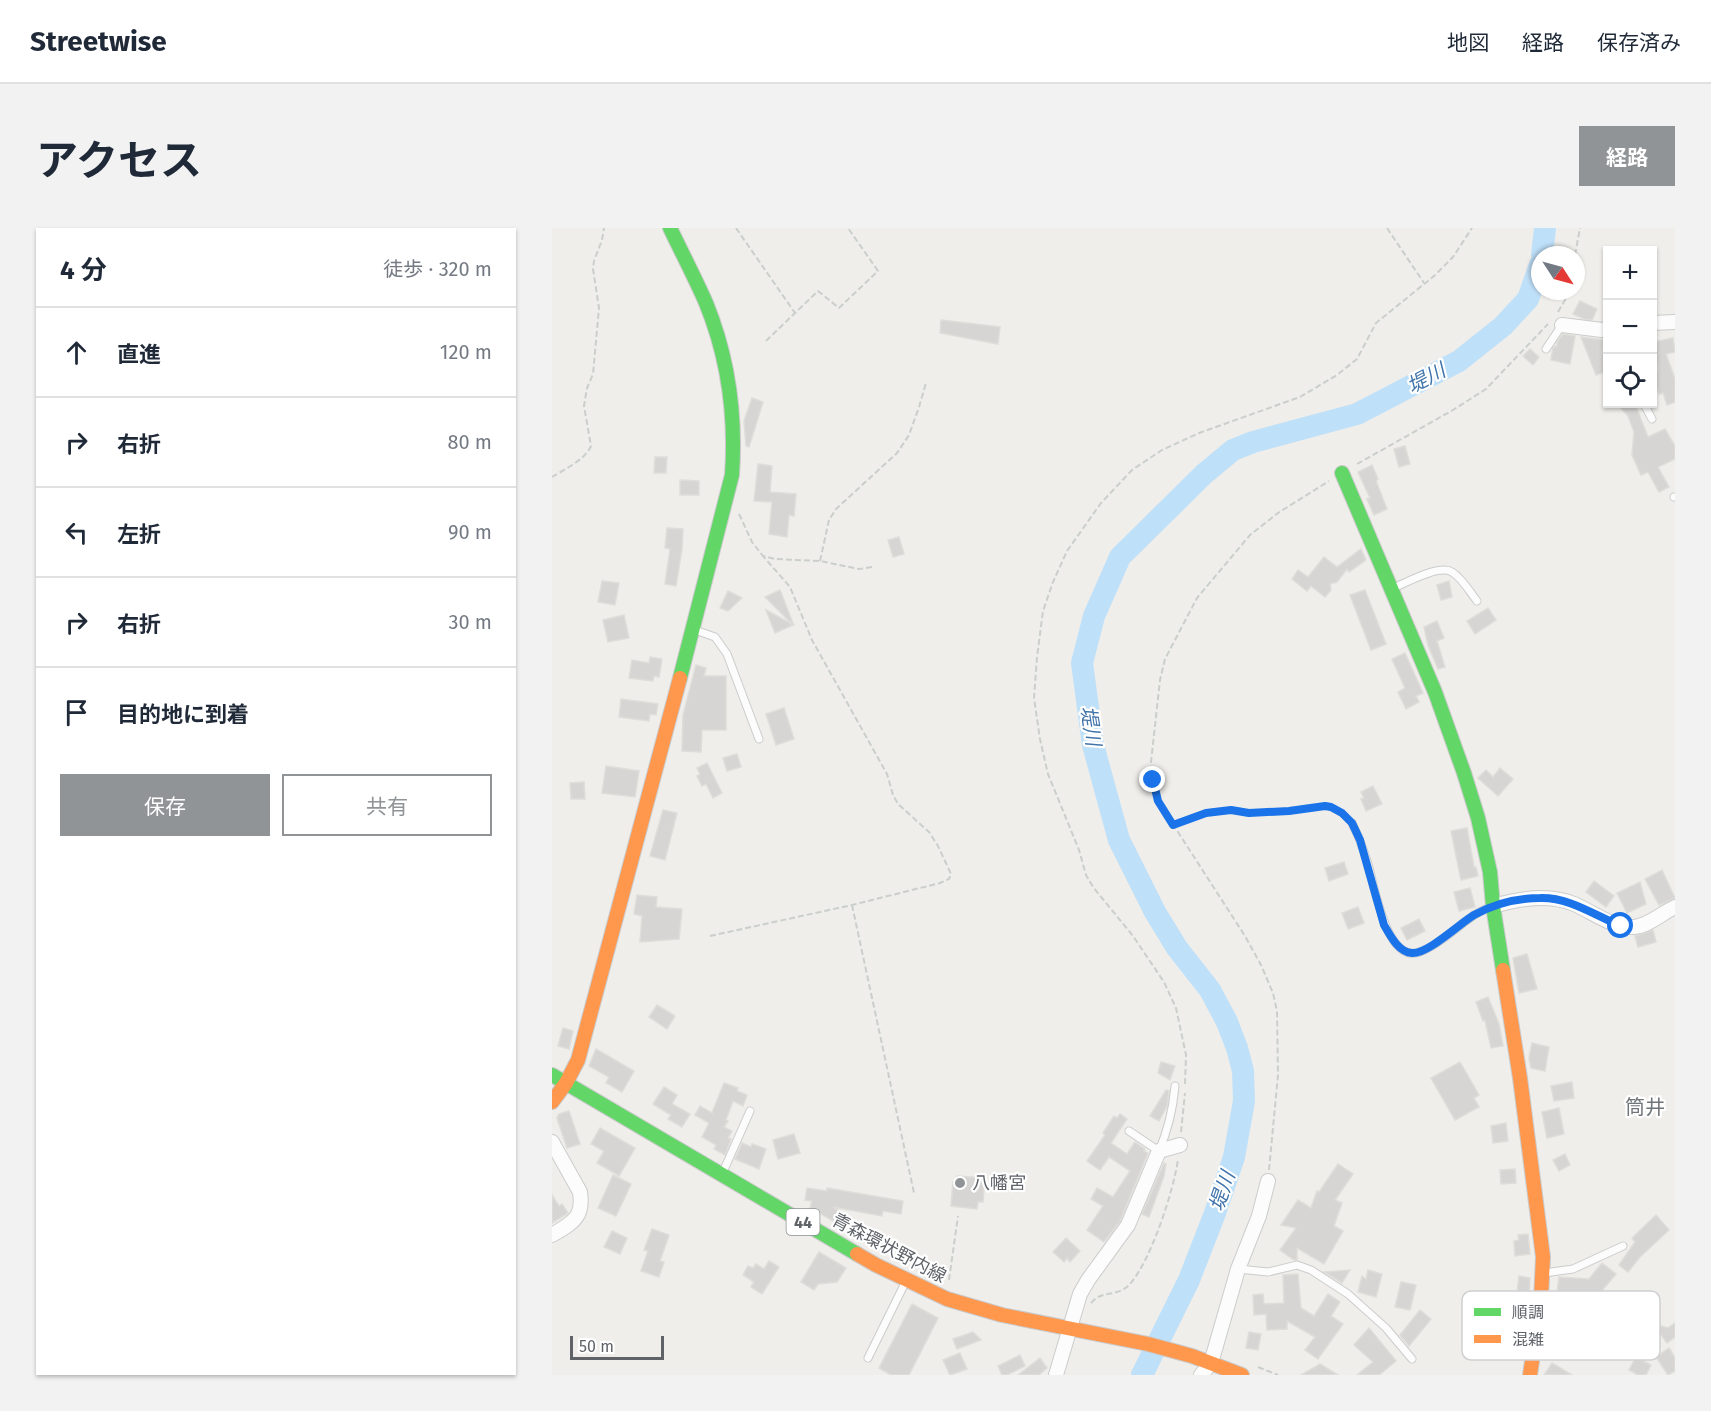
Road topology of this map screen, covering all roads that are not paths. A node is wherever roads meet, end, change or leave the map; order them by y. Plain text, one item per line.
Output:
1 (670, 228) edge
2 (1556, 321) joint
3 (1675, 322) edge
4 (1657, 323) edge
5 (1603, 330) edge
6 (1546, 348) dead end
7 (1646, 408) edge
8 (1652, 419) dead end
9 (1342, 473) road end
10 (1391, 589) junction
11 (1477, 601) dead end
12 (693, 629) junction
13 (759, 739) dead end
14 (1352, 823) road end
15 (1493, 906) junction
16 (1675, 907) edge
17 (552, 1076) edge
18 (566, 1083) junction
19 (1175, 1086) dead end
20 (552, 1102) edge
21 (750, 1111) dead end
22 (1129, 1131) dead end
23 (552, 1142) edge
24 (1180, 1145) road end
25 (1159, 1151) junction
26 (722, 1175) junction
27 (1268, 1181) road end
28 (552, 1235) edge
29 (1623, 1246) dead end
30 (1238, 1269) junction
31 (1542, 1274) junction
32 (906, 1280) junction
33 (1541, 1291) edge
34 (1070, 1328) junction
35 (867, 1358) dead end
36 (1412, 1359) dead end
37 (1532, 1360) edge
38 (1211, 1363) junction
39 (1056, 1375) edge
40 (1201, 1375) edge
41 (1242, 1375) edge
42 (1530, 1375) edge

1 - 12 street
2 - 5 street
2 - 6 lane
3 - 4 street
7 - 8 lane
9 - 10 street
10 - 11 lane
10 - 15 street
12 - 13 lane
12 - 18 street
14 - 15 lane
15 - 16 street
15 - 31 street
17 - 18 street, 青森環状野内線 / 44
18 - 20 street
18 - 26 street, 青森環状野内線 / 44
19 - 25 lane
21 - 26 lane
22 - 25 lane
23 - 28 street
24 - 25 street
25 - 34 street
26 - 32 street, 青森環状野内線 / 44
27 - 30 street
29 - 31 lane
30 - 36 lane
30 - 38 street
31 - 33 street
32 - 34 street, 青森環状野内線 / 44
32 - 35 lane
34 - 38 street, 青森環状野内線 / 44
34 - 39 street
37 - 42 street
38 - 40 street
38 - 41 street, 青森環状野内線 / 44

